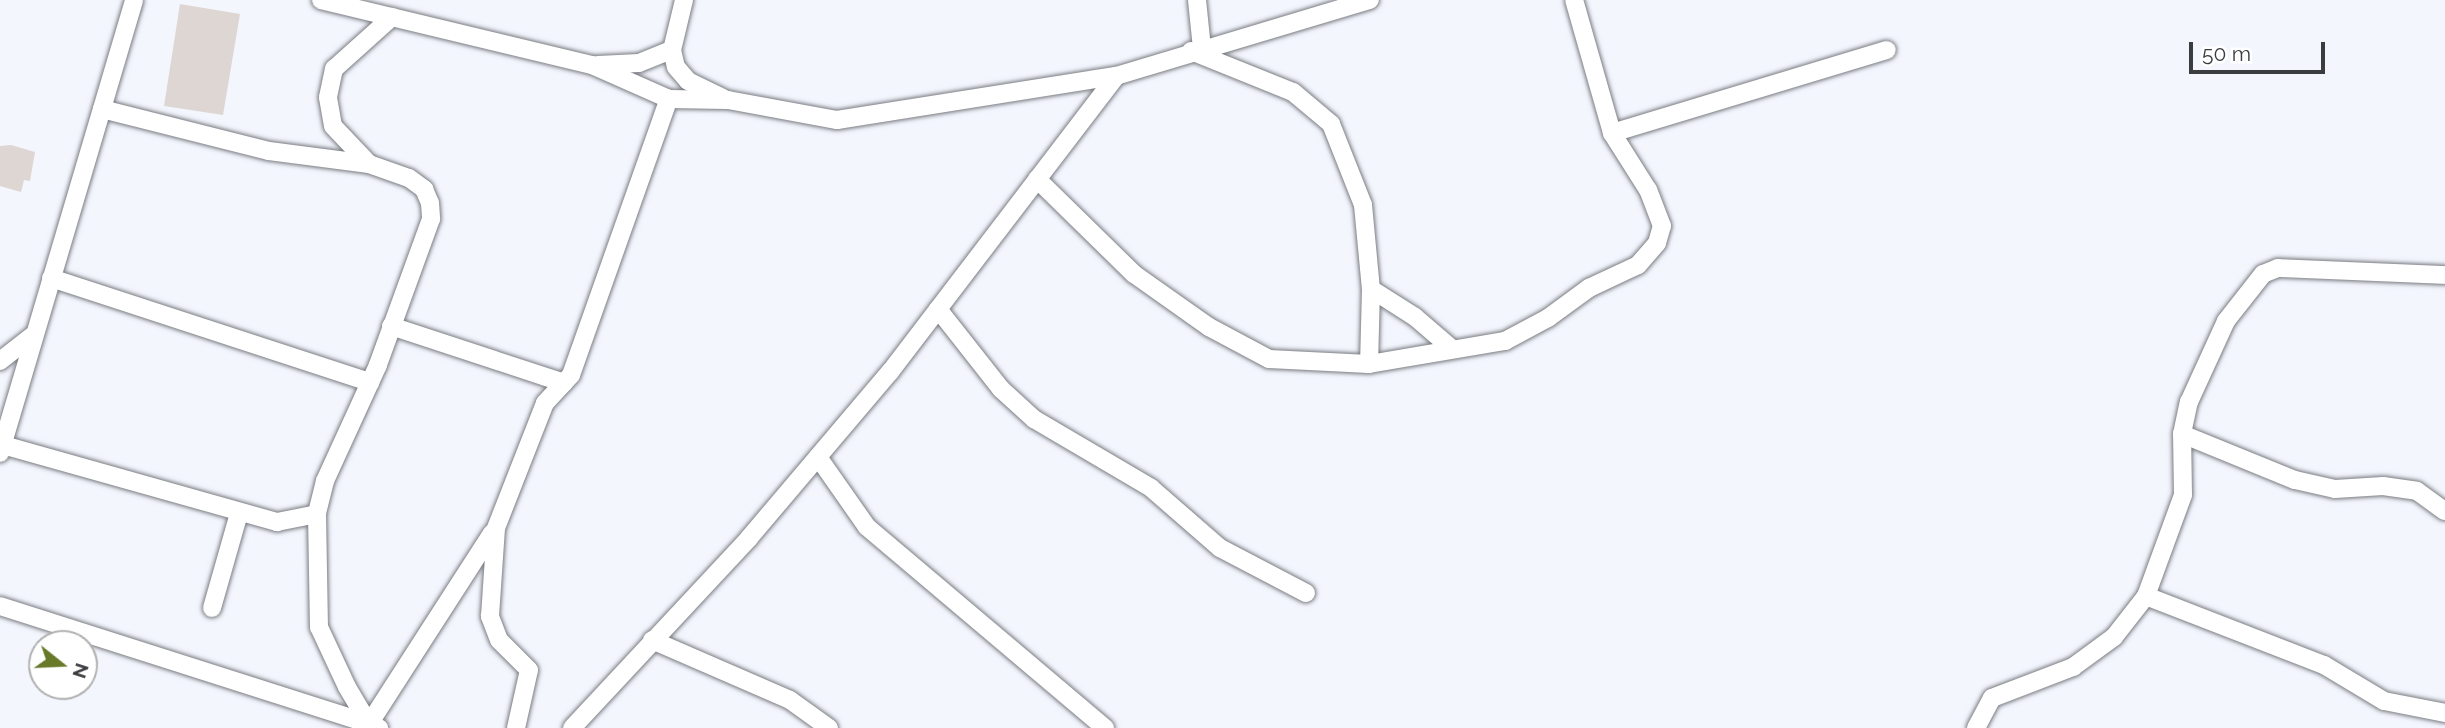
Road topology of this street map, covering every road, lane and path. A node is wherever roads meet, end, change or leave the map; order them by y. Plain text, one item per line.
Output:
1 (134, 0) edge
2 (684, 0) edge
3 (1197, 0) edge
4 (1370, 0) edge
5 (1574, 0) edge
6 (329, 1) edge
7 (392, 17) junction
8 (672, 50) junction
9 (1197, 50) junction
10 (1887, 50) dead end
11 (592, 65) junction
12 (1116, 76) junction
13 (669, 99) junction
14 (729, 100) junction
15 (102, 108) junction
16 (1612, 133) junction
17 (369, 164) junction
18 (1037, 179) junction
19 (2445, 275) edge
20 (51, 278) junction
21 (1371, 289) junction
22 (937, 309) junction
23 (391, 326) junction
24 (32, 336) junction
25 (1451, 348) junction
26 (0, 361) edge
27 (1369, 364) junction
28 (370, 382) junction
29 (564, 383) junction
30 (2182, 434) junction
31 (1, 449) edge
32 (818, 457) junction
33 (2445, 511) edge
34 (239, 513) junction
35 (317, 514) junction
36 (496, 528) junction
37 (1306, 593) dead end
38 (2146, 596) junction
39 (0, 606) edge
40 (212, 608) dead end
41 (652, 640) junction
42 (2445, 713) edge
43 (374, 726) edge
44 (516, 728) edge
45 (572, 728) edge
46 (829, 728) edge
47 (1105, 728) edge
48 (1976, 728) edge

1 - 15 street
2 - 8 street
3 - 9 street
4 - 9 street
5 - 16 street
6 - 7 street
7 - 11 street
7 - 17 street
8 - 11 street
8 - 14 street
9 - 12 street
9 - 21 street
10 - 16 street
11 - 13 street
12 - 14 street
12 - 18 street
13 - 14 street
13 - 29 street
15 - 17 street
15 - 20 street
16 - 25 street
17 - 23 street
18 - 22 street
18 - 27 street
19 - 30 street
20 - 24 street
20 - 28 street
21 - 25 street
21 - 27 street
22 - 32 street
22 - 37 street
23 - 28 street
23 - 29 street
24 - 26 street
24 - 31 street
25 - 27 street
28 - 35 street
29 - 36 street
30 - 33 street
30 - 38 street
31 - 34 street
32 - 41 street
32 - 47 street
34 - 35 street
34 - 40 street
35 - 43 street
36 - 43 street
36 - 44 street
38 - 42 street
38 - 48 street
39 - 43 street
41 - 45 street
41 - 46 street

